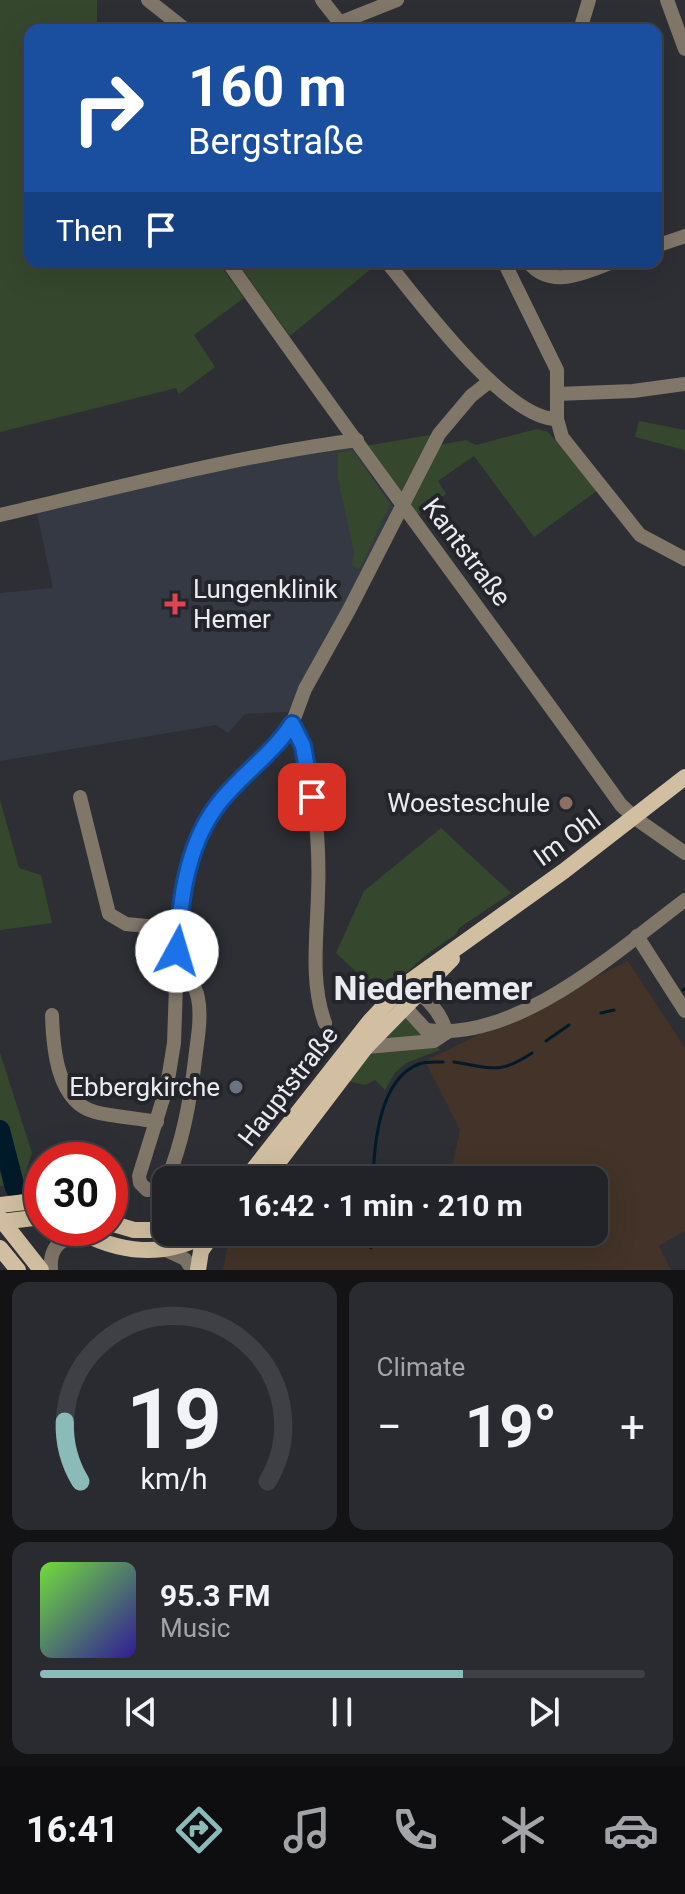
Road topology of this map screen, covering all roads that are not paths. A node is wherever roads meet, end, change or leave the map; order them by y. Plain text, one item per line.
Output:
1 (148, 0) edge
2 (322, 0) edge
3 (397, 0) edge
4 (589, 0) edge
5 (667, 0) edge
6 (178, 24) edge
7 (340, 24) edge
8 (346, 24) edge
9 (582, 24) edge
10 (685, 49) edge
11 (685, 236) edge
12 (662, 244) edge
13 (232, 268) edge
14 (392, 268) edge
15 (506, 268) edge
16 (534, 268) edge
17 (596, 268) edge
18 (490, 381) junction
19 (685, 384) edge
20 (557, 394) junction
21 (557, 419) junction
22 (357, 440) junction
23 (402, 505) junction
24 (0, 515) edge
25 (685, 559) edge
26 (292, 724) junction
27 (685, 777) edge
28 (80, 797) dead end
29 (635, 818) junction
30 (685, 853) edge
31 (685, 900) edge
32 (178, 929) junction
33 (474, 934) junction
34 (637, 936) junction
35 (177, 970) junction
36 (402, 987) junction
37 (419, 992) junction
38 (404, 1006) junction
39 (685, 1011) edge
40 (52, 1015) dead end
41 (325, 1023) dead end
42 (446, 1033) junction
43 (366, 1047) junction
44 (157, 1122) junction
45 (173, 1166) edge
46 (268, 1166) edge
47 (268, 1166) edge
48 (152, 1190) edge
49 (24, 1207) edge
50 (1, 1217) edge
51 (24, 1217) edge
52 (128, 1228) edge
53 (152, 1230) edge
54 (56, 1246) edge
55 (112, 1246) edge
56 (176, 1246) edge
57 (204, 1246) edge
58 (0, 1248) edge
59 (166, 1250) junction
60 (18, 1270) edge
61 (41, 1270) edge
62 (51, 1270) edge
63 (195, 1270) edge

1 - 6 street
2 - 7 street
3 - 8 street
4 - 9 street
5 - 10 street
11 - 12 street
13 - 22 street, Kantstraße
14 - 18 street
15 - 20 street
16 - 17 street
18 - 21 street
18 - 23 street
19 - 20 street
20 - 21 street
21 - 25 street
22 - 23 street, Kantstraße
22 - 24 street
23 - 26 street
23 - 29 street, Kantstraße
26 - 32 street
26 - 41 street
27 - 29 main road, Im Ohl
28 - 32 street
29 - 30 street, Kantstraße
29 - 33 main road, Im Ohl
31 - 34 street, Hauptstraße
32 - 35 street
33 - 36 main road, Im Ohl
33 - 37 main road, Im Ohl
34 - 39 street
34 - 42 street, Hauptstraße
35 - 44 street
35 - 45 street
36 - 37 street
36 - 38 street
36 - 46 main road, Hauptstraße
37 - 38 main road, Hauptstraße
37 - 42 street
38 - 42 street
38 - 43 main road, Hauptstraße
40 - 44 street
42 - 43 street, Hauptstraße
43 - 47 main road, Hauptstraße
44 - 48 street
49 - 50 main road
50 - 51 main road
50 - 61 main road
52 - 53 main road
54 - 62 street
55 - 59 main road
56 - 59 main road
57 - 63 main road
58 - 60 main road
59 - 63 street

